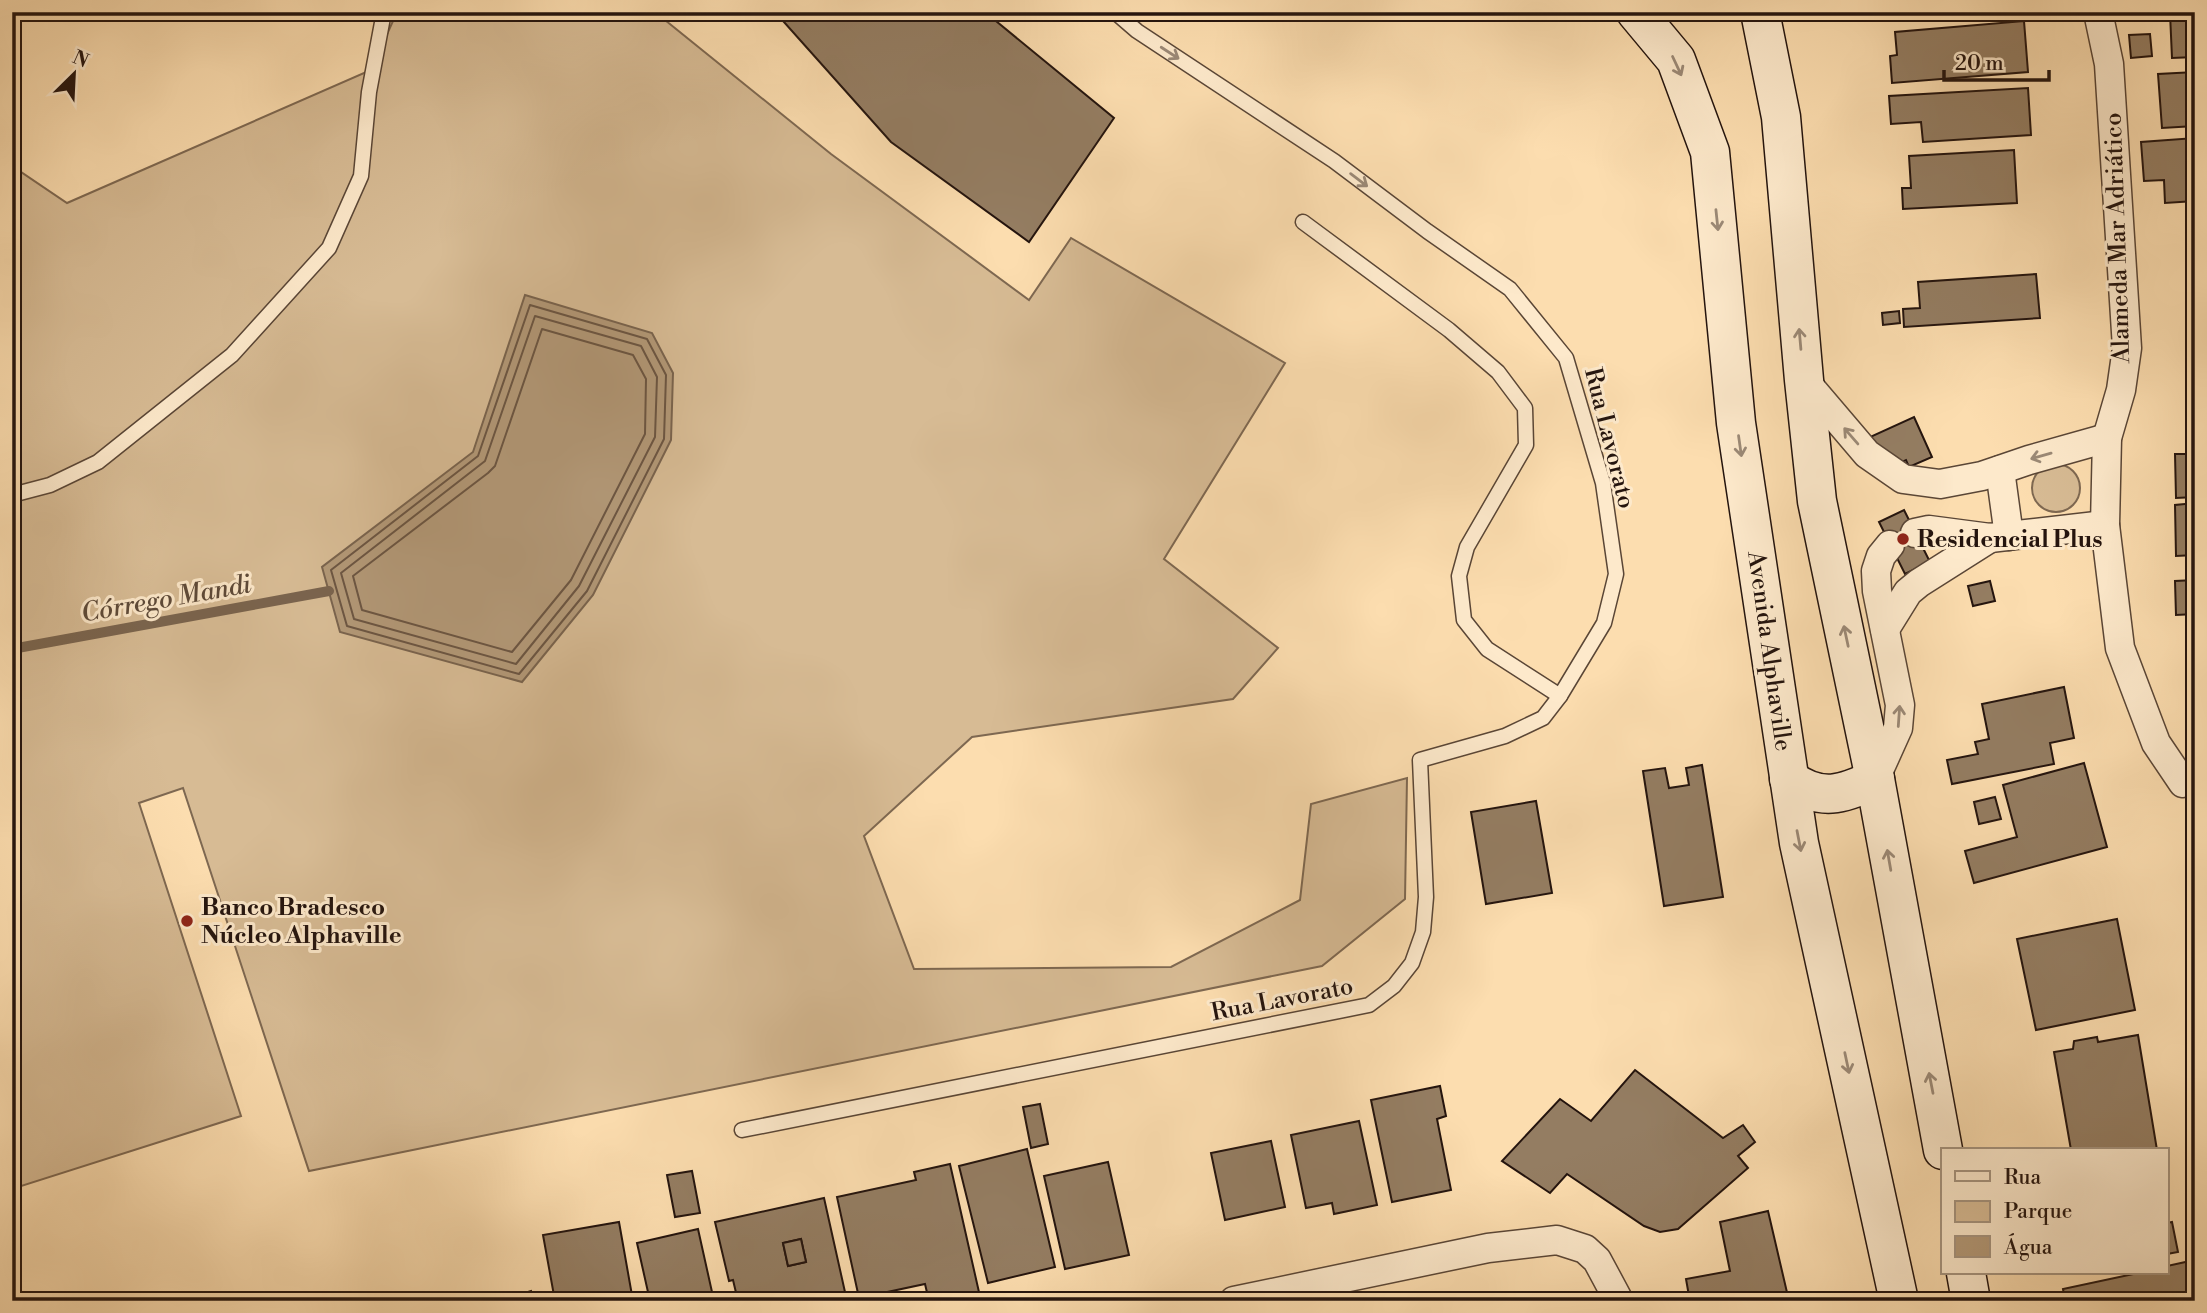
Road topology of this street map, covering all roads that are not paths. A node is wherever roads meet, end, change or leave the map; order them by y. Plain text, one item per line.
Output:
1 (384, 12) edge
2 (1115, 12) edge
3 (1636, 12) edge
4 (1760, 12) edge
5 (2098, 12) edge
6 (1303, 222) dead end
7 (1804, 380) junction
8 (2107, 438) junction
9 (2000, 470) junction
10 (12, 495) edge
11 (2105, 525) junction
12 (1915, 533) dead end
13 (1999, 537) junction
14 (1890, 545) dead end
15 (1885, 629) junction
16 (1560, 696) junction
17 (1789, 779) junction
18 (1875, 779) junction
19 (2183, 783) dead end
20 (742, 1130) dead end
21 (1943, 1148) edge
22 (1966, 1274) edge
23 (1234, 1301) edge
24 (1619, 1301) edge
25 (1899, 1301) edge
26 (1971, 1301) edge

1 - 10 lane
2 -> 16 lane, Rua Lavorato
3 -> 17 main road, Avenida Alphaville
7 -> 4 main road
5 - 8 street, Alameda Mar Adriático
6 - 16 lane
9 -> 7 street
18 -> 7 main road
8 -> 9 street
8 - 11 street, Alameda Mar Adriático
9 - 13 street
11 - 13 street
11 - 19 street, Alameda Mar Adriático
12 - 13 street
13 - 15 street
14 - 15 street
18 -> 15 street
16 - 20 lane, Rua Lavorato
17 - 18 main road
17 -> 25 main road, Avenida Alphaville
21 -> 18 main road
22 - 26 main road
23 - 24 street

